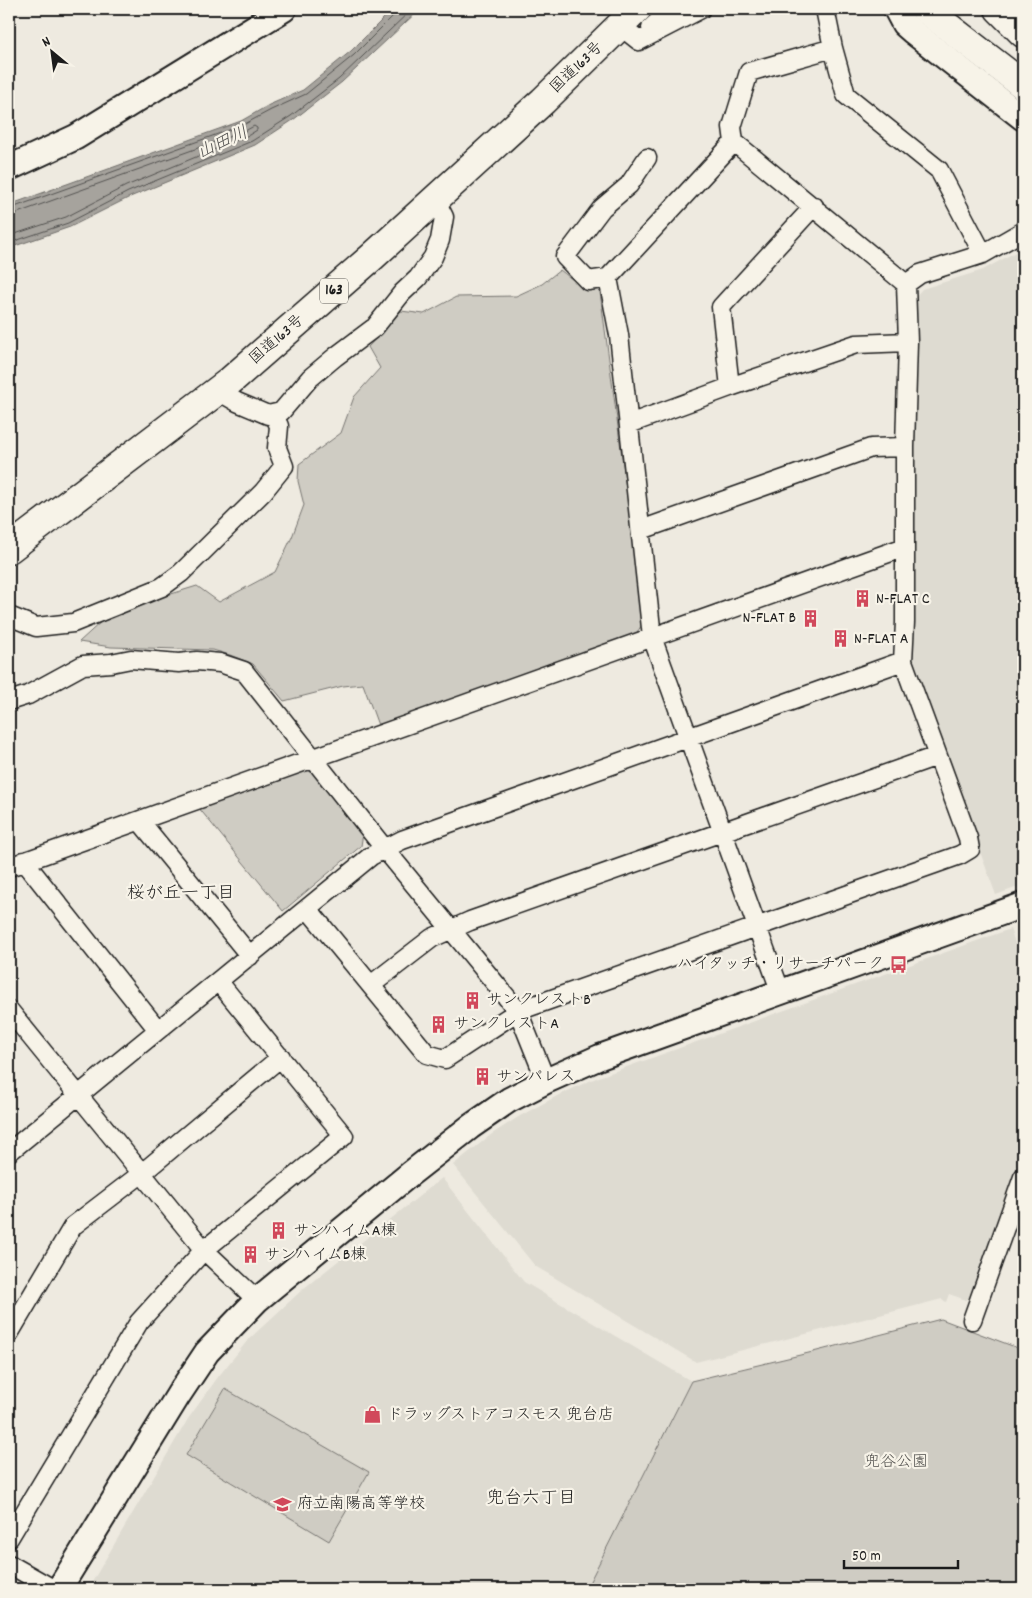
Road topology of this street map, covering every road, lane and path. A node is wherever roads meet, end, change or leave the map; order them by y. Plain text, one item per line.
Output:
1 (284, 9) edge
2 (671, 9) edge
3 (701, 9) edge
4 (825, 9) edge
5 (896, 9) edge
6 (925, 9) edge
7 (998, 9) edge
8 (1011, 9) edge
9 (1023, 18) edge
10 (632, 25) edge
11 (1023, 32) edge
12 (833, 48) junction
13 (1023, 85) edge
14 (1023, 118) edge
15 (734, 142) junction
16 (646, 158) dead end
17 (9, 168) edge
18 (436, 199) junction
19 (814, 206) junction
20 (1023, 231) edge
21 (983, 254) junction
22 (608, 278) junction
23 (906, 284) junction
24 (908, 342) junction
25 (730, 387) junction
26 (218, 391) junction
27 (274, 414) junction
28 (629, 424) junction
29 (905, 447) junction
30 (641, 530) junction
31 (905, 547) junction
32 (9, 549) edge
33 (9, 616) edge
34 (652, 637) junction
35 (903, 661) junction
36 (11, 703) edge
37 (689, 737) junction
38 (937, 756) junction
39 (314, 759) junction
40 (142, 820) junction
41 (723, 833) junction
42 (384, 848) junction
43 (16, 864) edge
44 (1023, 905) edge
45 (308, 909) junction
46 (756, 927) junction
47 (452, 930) junction
48 (250, 956) junction
49 (218, 981) junction
50 (371, 985) junction
51 (781, 993) junction
52 (518, 1011) junction
53 (10, 1013) edge
54 (158, 1030) junction
55 (280, 1058) junction
56 (546, 1081) junction
57 (77, 1095) junction
58 (9, 1152) edge
59 (141, 1174) junction
60 (1023, 1178) edge
61 (204, 1250) junction
62 (257, 1300) junction
63 (972, 1320) dead end
64 (9, 1334) edge
65 (9, 1538) edge
66 (9, 1564) edge
67 (53, 1589) edge
68 (59, 1589) edge

1 - 17 street
2 - 10 street
3 - 10 street
4 - 12 street
5 - 14 street
6 - 13 highway
7 - 11 highway
8 - 9 highway
10 - 18 highway, 国道163号 / 163
12 - 15 street
12 - 21 street
15 - 19 street
15 - 22 street
16 - 22 street
18 - 26 highway, 国道163号 / 163
18 - 27 street
19 - 23 street
19 - 25 street
20 - 21 street
21 - 23 street
22 - 28 street
23 - 24 street
24 - 25 street
24 - 29 street
25 - 28 street
26 - 27 street
26 - 32 highway, 国道163号 / 163
27 - 33 street
28 - 30 street
29 - 30 street
29 - 31 street
30 - 34 street
31 - 34 street
31 - 35 street
34 - 37 street
34 - 39 street
35 - 37 street
35 - 38 street
36 - 39 street
37 - 41 street
37 - 42 street
38 - 41 street
38 - 46 street
39 - 40 street
39 - 42 street
40 - 43 street
40 - 48 street
41 - 46 street
41 - 47 street
42 - 45 street
42 - 47 street
43 - 54 street
44 - 51 street
45 - 48 street
45 - 50 street
46 - 51 street
46 - 52 street
47 - 50 street
47 - 52 street
48 - 49 street
49 - 54 street
49 - 55 street
50 - 52 street
51 - 56 street
52 - 56 street
53 - 57 street
54 - 57 street
55 - 59 street
55 - 61 street
56 - 62 street
57 - 58 street
57 - 59 street
59 - 61 street
59 - 64 street
60 - 63 street
61 - 62 street
61 - 65 street
62 - 68 street
66 - 67 street

